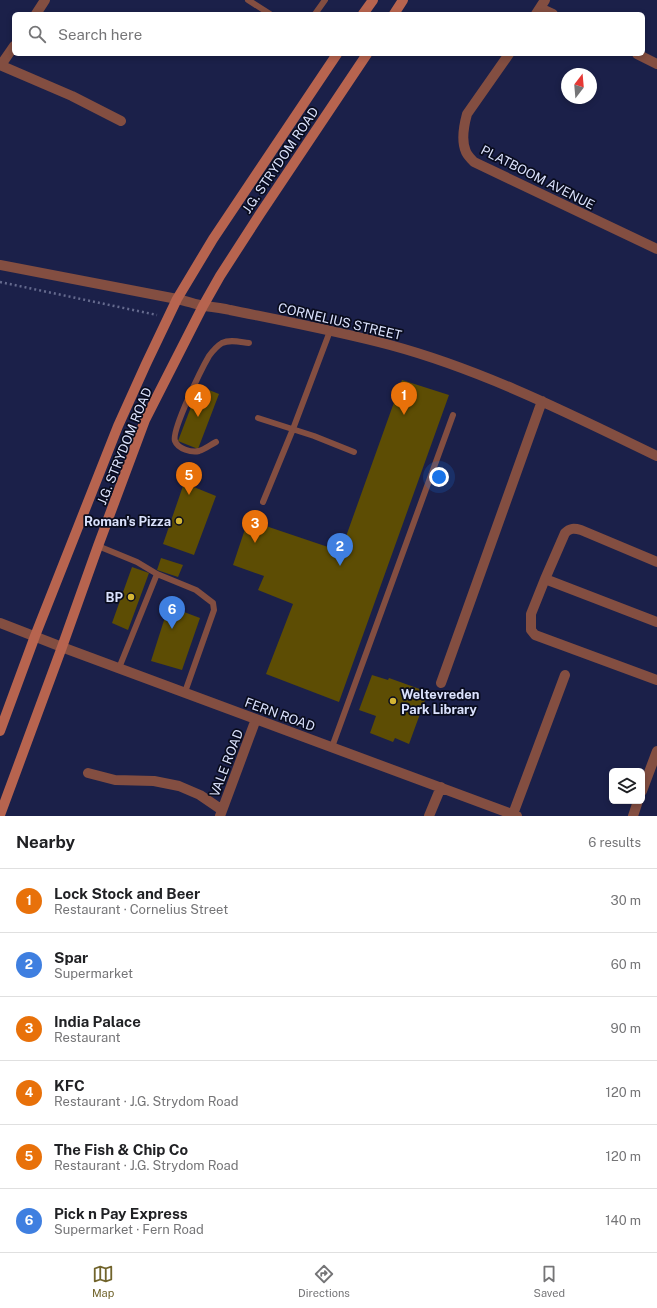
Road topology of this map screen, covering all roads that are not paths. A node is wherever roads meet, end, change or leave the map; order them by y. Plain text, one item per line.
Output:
1 (45, 0) edge
2 (248, 0) edge
3 (325, 0) edge
4 (373, 0) edge
5 (403, 0) edge
6 (37, 12) edge
7 (267, 12) edge
8 (316, 12) edge
9 (365, 12) edge
10 (395, 12) edge
11 (12, 49) edge
12 (336, 56) edge
13 (366, 56) edge
14 (508, 56) edge
15 (641, 56) edge
16 (657, 64) edge
17 (0, 65) edge
18 (121, 121) dead end
19 (657, 249) edge
20 (0, 265) edge
21 (177, 299) junction
22 (203, 306) junction
23 (330, 331) junction
24 (249, 343) dead end
25 (542, 401) junction
26 (453, 415) dead end
27 (258, 418) dead end
28 (293, 429) junction
29 (216, 442) dead end
30 (354, 452) dead end
31 (657, 456) edge
32 (263, 502) dead end
33 (98, 546) junction
34 (657, 562) edge
35 (157, 574) junction
36 (545, 580) junction
37 (657, 622) edge
38 (0, 623) edge
39 (35, 636) junction
40 (62, 647) junction
41 (118, 668) junction
42 (565, 675) dead end
43 (657, 680) edge
44 (441, 683) dead end
45 (185, 692) junction
46 (256, 719) junction
47 (0, 731) edge
48 (332, 747) junction
49 (657, 751) edge
50 (88, 773) dead end
51 (645, 783) edge
52 (441, 787) junction
53 (637, 804) edge
54 (221, 813) edge
55 (0, 815) edge
56 (515, 815) edge
57 (429, 816) edge
58 (633, 816) edge

1 - 6 street
2 - 7 lane
3 - 8 lane
4 - 9 street
5 - 10 street
11 - 17 street
12 - 21 street, J.G. STRYDOM ROAD
13 - 22 street, J.G. STRYDOM ROAD
14 - 19 street, PLATBOOM AVENUE
15 - 16 street
17 - 18 street
20 - 21 street, CORNELIUS STREET
21 - 22 street, CORNELIUS STREET
21 - 39 street, J.G. STRYDOM ROAD
22 - 23 street, CORNELIUS STREET
22 - 33 street, J.G. STRYDOM ROAD
23 - 25 street, CORNELIUS STREET
23 - 28 lane
24 - 29 lane
25 - 31 street, CORNELIUS STREET
25 - 44 street
26 - 48 lane
27 - 28 lane
28 - 30 lane
28 - 32 lane
33 - 35 lane
33 - 40 street, J.G. STRYDOM ROAD
34 - 36 street
35 - 41 lane
35 - 45 lane
36 - 37 street
36 - 43 street
38 - 39 street, FERN ROAD
39 - 40 street, FERN ROAD
39 - 47 street, J.G. STRYDOM ROAD
40 - 41 street, FERN ROAD
40 - 55 street, J.G. STRYDOM ROAD
41 - 45 street, FERN ROAD
42 - 56 street
45 - 46 street, FERN ROAD
46 - 48 street, FERN ROAD
46 - 54 street, VALE ROAD
48 - 52 street, FERN ROAD
49 - 51 street
50 - 54 street
52 - 56 street, FERN ROAD
52 - 57 street
53 - 58 street

